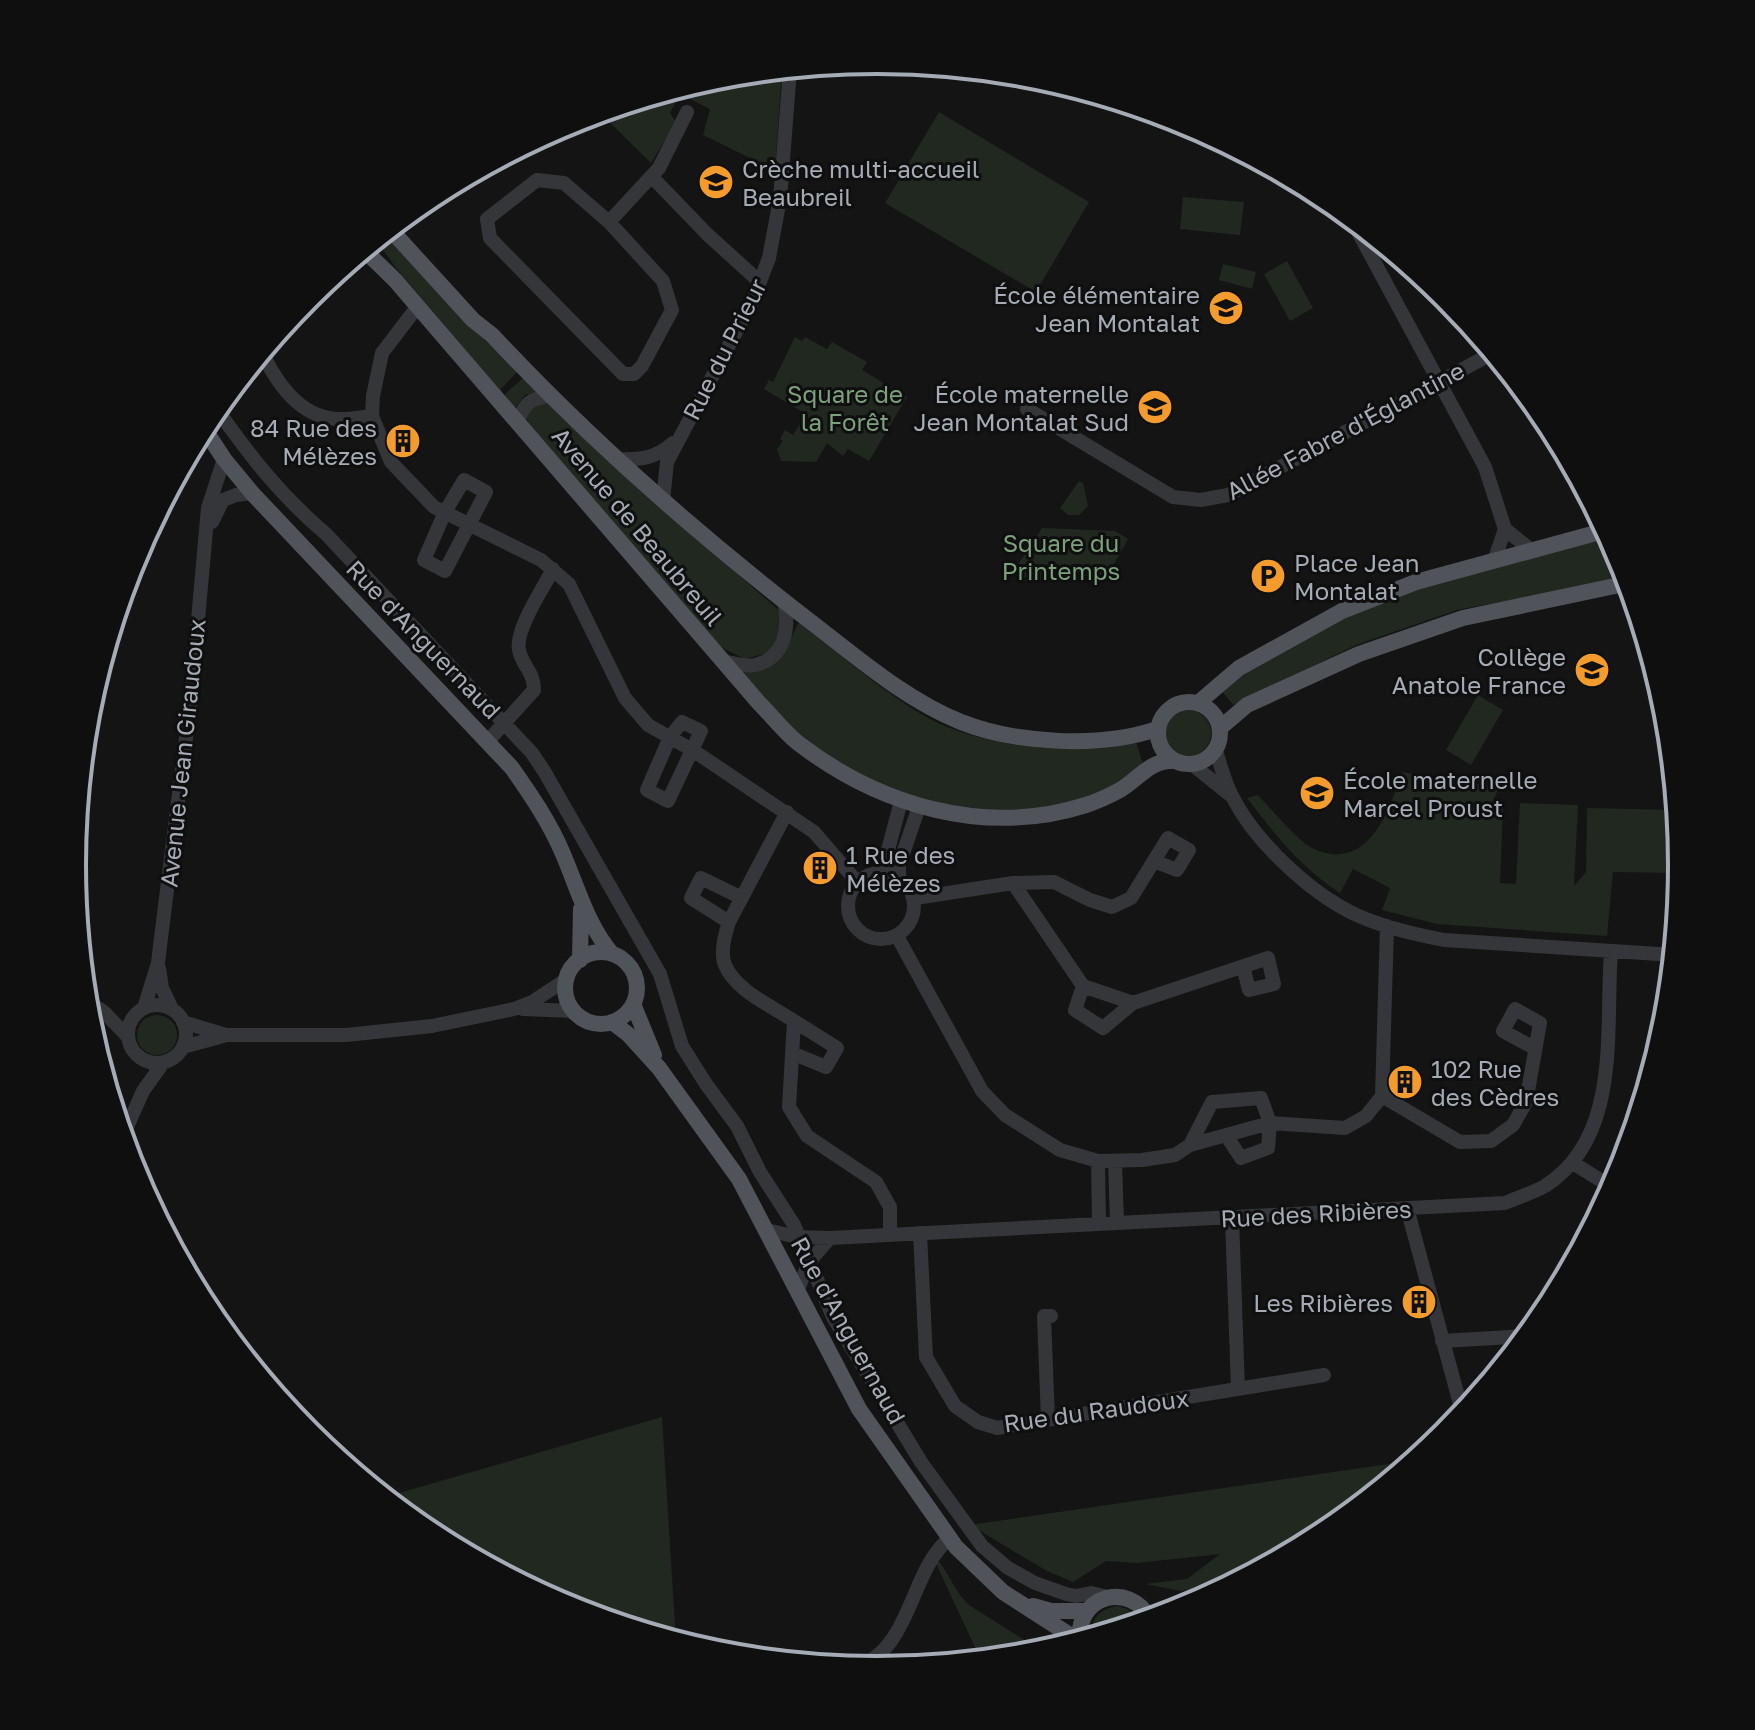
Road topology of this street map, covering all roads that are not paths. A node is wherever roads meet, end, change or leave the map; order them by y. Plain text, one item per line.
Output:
1 (789, 80) edge
2 (687, 112) dead end
3 (652, 177) junction
4 (609, 222) junction
5 (397, 236) edge
6 (1362, 240) edge
7 (371, 257) edge
8 (760, 282) junction
9 (418, 306) junction
10 (1484, 358) edge
11 (267, 362) edge
12 (550, 396) junction
13 (1027, 409) dead end
14 (372, 416) junction
15 (224, 420) edge
16 (518, 422) junction
17 (679, 438) junction
18 (211, 440) edge
19 (224, 459) junction
20 (615, 459) junction
21 (252, 493) junction
22 (663, 500) junction
23 (445, 512) junction
24 (470, 525) junction
25 (1505, 529) junction
26 (1595, 533) edge
27 (206, 542) junction
28 (1532, 551) junction
29 (1494, 561) junction
30 (553, 569) junction
31 (1617, 586) edge
32 (784, 601) junction
33 (722, 661) junction
34 (1198, 703) junction
35 (504, 725) junction
36 (1220, 728) junction
37 (1157, 729) junction
38 (670, 737) junction
39 (488, 741) junction
40 (1216, 750) junction
41 (694, 751) junction
42 (1172, 761) junction
43 (1193, 765) junction
44 (1232, 797) junction
45 (901, 801) junction
46 (919, 807) junction
47 (787, 812) junction
48 (1154, 861) dead end
49 (882, 873) junction
50 (899, 878) junction
51 (858, 883) junction
52 (1013, 883) junction
53 (913, 896) junction
54 (742, 898) junction
55 (581, 904) junction
56 (729, 922) junction
57 (1387, 926) junction
58 (897, 936) junction
59 (1611, 952) junction
60 (612, 954) junction
61 (1663, 954) edge
62 (580, 960) junction
63 (158, 963) junction
64 (1243, 966) dead end
65 (567, 979) junction
66 (1083, 986) junction
67 (1133, 1003) junction
68 (633, 1004) junction
69 (172, 1009) junction
70 (514, 1009) junction
71 (100, 1010) edge
72 (141, 1010) junction
73 (574, 1011) junction
74 (104, 1012) junction
75 (794, 1021) junction
76 (183, 1022) junction
77 (612, 1022) junction
78 (227, 1035) junction
79 (128, 1037) junction
80 (183, 1047) junction
81 (1534, 1048) dead end
82 (792, 1053) junction
83 (137, 1056) junction
84 (163, 1063) junction
85 (659, 1068) junction
86 (143, 1091) junction
87 (1382, 1096) junction
88 (129, 1122) edge
89 (1270, 1123) junction
90 (1226, 1135) junction
91 (1190, 1145) junction
92 (1098, 1161) junction
93 (1115, 1161) junction
94 (1573, 1163) junction
95 (1602, 1181) edge
96 (1407, 1208) junction
97 (1232, 1218) junction
98 (1099, 1223) junction
99 (1117, 1223) junction
100 (767, 1230) junction
101 (890, 1233) junction
102 (920, 1233) junction
103 (797, 1237) junction
104 (830, 1238) junction
105 (809, 1262) junction
106 (797, 1292) junction
107 (1051, 1316) dead end
108 (1512, 1337) edge
109 (1442, 1341) junction
110 (1324, 1375) dead end
111 (1238, 1389) junction
112 (1459, 1401) edge
113 (1048, 1420) junction
114 (950, 1538) junction
115 (1108, 1597) junction
116 (1016, 1600) junction
117 (1142, 1610) edge
118 (1087, 1611) junction
119 (1080, 1629) edge
120 (1067, 1633) edge
121 (878, 1656) edge

1 - 8 street, Rue du Prieur
2 - 3 street
3 - 4 street
3 - 8 street
4 - 4 street
5 - 12 main road, Avenue de Beaubreuil
6 - 25 street
7 - 9 main road, Avenue de Beaubreuil
8 - 17 street, Rue du Prieur
9 - 14 street
9 - 16 main road, Avenue de Beaubreuil
10 - 13 street, Allée Fabre d'Églantine
11 - 14 street
12 - 16 street, Avenue de Beaubreuil
12 - 20 main road, Avenue de Beaubreuil
14 - 23 street
15 - 35 street
16 - 33 main road, Avenue de Beaubreuil
17 - 20 street, Rue du Prieur
17 - 22 street, Rue du Prieur
18 - 19 main road, Rue d'Anguernaud
19 - 21 main road, Rue d'Anguernaud
19 - 27 street, Avenue Jean Giraudoux
20 - 22 main road, Avenue de Beaubreuil
21 - 27 street, Avenue Jean Giraudoux
21 - 39 main road, Rue d'Anguernaud
22 - 32 main road, Avenue de Beaubreuil
23 - 24 street
23 - 24 street
23 - 24 street
24 - 30 street
25 - 28 street
25 - 29 street
26 - 28 main road
27 - 63 street, Avenue Jean Giraudoux
28 - 29 main road
29 - 34 main road
30 - 35 street
30 - 38 street
31 - 36 main road
32 - 33 street, Avenue de Beaubreuil
32 - 37 main road, Avenue de Beaubreuil
33 - 45 main road, Avenue de Beaubreuil
34 - 36 main road
34 - 37 main road
35 - 39 street
35 - 103 street
36 - 40 main road
37 - 42 main road
38 - 41 street
38 - 41 street
39 - 55 main road, Rue d'Anguernaud
40 - 43 main road
40 - 44 street
41 - 47 street
42 - 43 main road
42 - 46 main road, Avenue de Beaubreuil
43 - 44 street
44 - 57 street
45 - 46 main road, Avenue de Beaubreuil
45 - 49 street
46 - 50 street
47 - 51 street
47 - 54 street
48 - 52 street
49 - 50 street
49 - 51 street
50 - 53 street
51 - 58 street
52 - 53 street
52 - 66 street
53 - 58 street
54 - 56 street
54 - 56 street
55 - 60 main road, Rue d'Anguernaud
55 - 62 main road, Rue d'Anguernaud
56 - 75 street
57 - 59 street
57 - 87 street
58 - 92 street
59 - 61 street
59 - 94 street, Rue des Ribières
60 - 62 main road
60 - 68 main road, Rue d'Anguernaud
62 - 65 main road
63 - 69 street, Avenue Jean Giraudoux
63 - 72 street, Avenue Jean Giraudoux
64 - 67 street
65 - 70 street
65 - 73 main road
66 - 67 street
66 - 67 street
68 - 77 main road
68 - 85 main road, Rue d'Anguernaud
69 - 72 street
69 - 76 street
70 - 73 street
70 - 78 street
71 - 74 street
72 - 74 street
72 - 79 street
73 - 77 main road, Rue d'Anguernaud
74 - 79 street
75 - 82 street
75 - 82 street
76 - 78 street
76 - 80 street
77 - 85 main road, Rue d'Anguernaud
78 - 80 street
79 - 83 street
80 - 84 street
81 - 87 street
82 - 101 street
83 - 84 street
83 - 86 street
84 - 86 street
85 - 100 main road, Rue d'Anguernaud
86 - 88 street
87 - 89 street
89 - 90 street
89 - 90 street
89 - 91 street
90 - 91 street
91 - 93 street
92 - 93 street
92 - 98 street
93 - 99 street
94 - 95 street
94 - 96 street, Rue des Ribières
96 - 97 street, Rue des Ribières
96 - 109 street
97 - 99 street, Rue des Ribières
97 - 111 street
98 - 99 street, Rue des Ribières
98 - 102 street, Rue des Ribières
100 - 103 street, Rue des Ribières
100 - 106 main road, Rue d'Anguernaud
101 - 102 street, Rue des Ribières
101 - 104 street, Rue des Ribières
102 - 113 street, Rue du Raudoux
103 - 104 street, Rue des Ribières
103 - 105 street
104 - 105 street
105 - 106 street
105 - 115 street
106 - 114 main road, Rue d'Anguernaud
107 - 113 street
108 - 109 street
109 - 112 street
110 - 111 street, Rue du Raudoux
111 - 113 street, Rue du Raudoux
114 - 116 main road, Rue d'Anguernaud
114 - 121 street
115 - 117 main road
115 - 118 main road
116 - 118 main road, Rue d'Anguernaud
116 - 120 main road, Rue d'Anguernaud
118 - 119 main road

